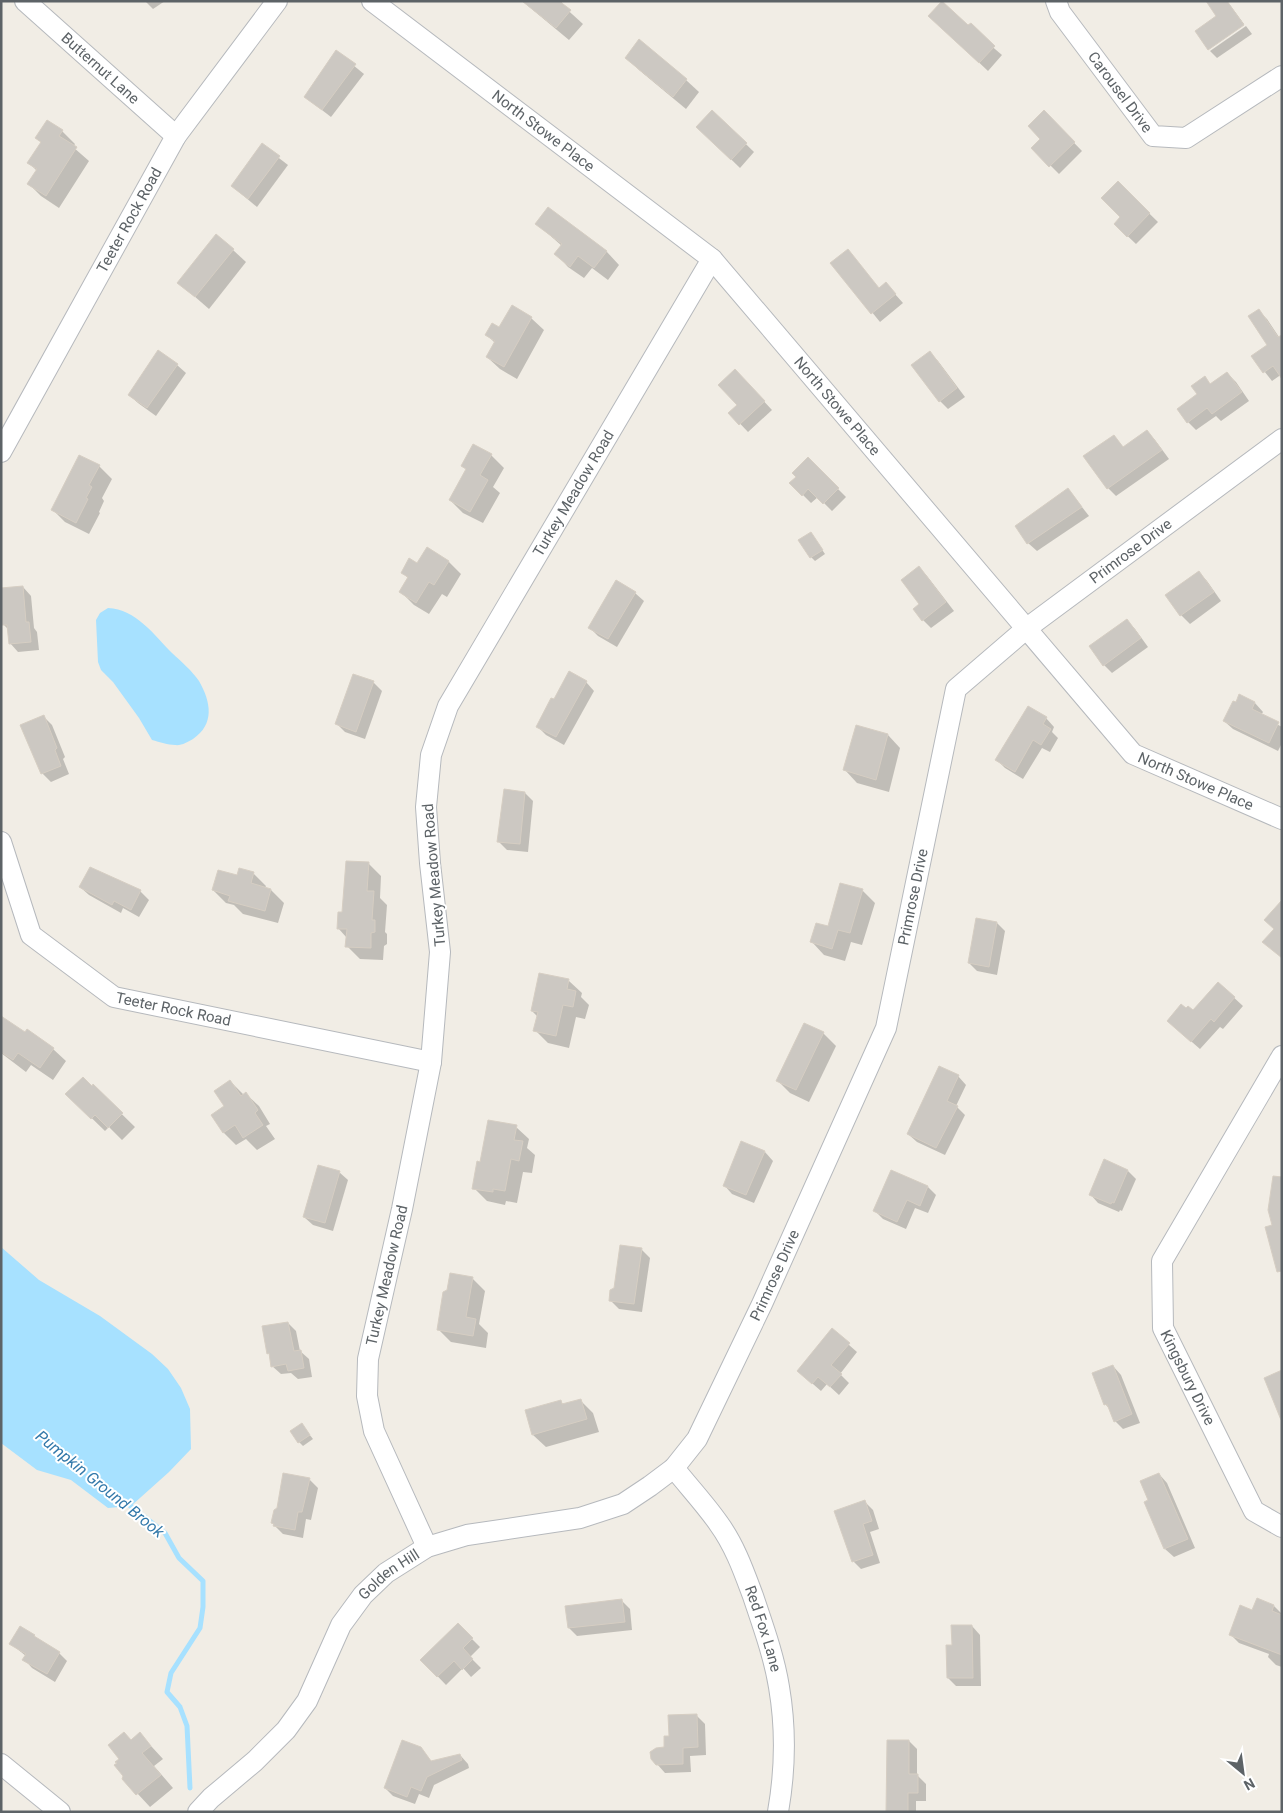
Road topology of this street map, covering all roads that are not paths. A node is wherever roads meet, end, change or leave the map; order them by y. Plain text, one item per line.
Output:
1 (25, 1) edge
2 (277, 1) edge
3 (372, 1) edge
4 (1056, 1) edge
5 (1282, 76) edge
6 (176, 136) junction
7 (712, 259) junction
8 (1282, 440) edge
9 (1, 452) edge
10 (1027, 628) junction
11 (1282, 819) edge
12 (1, 842) edge
13 (1282, 1056) edge
14 (431, 1062) junction
15 (674, 1468) junction
16 (1282, 1527) edge
17 (427, 1547) junction
18 (1, 1764) edge
19 (60, 1812) edge
20 (198, 1812) edge
21 (778, 1812) edge

1 - 6 street, Butternut Lane
2 - 6 street, Teeter Rock Road
3 - 7 street, North Stowe Place
4 - 5 street, Carousel Drive
6 - 9 street, Teeter Rock Road
7 - 10 street, North Stowe Place
7 - 14 street, Turkey Meadow Road
8 - 10 street, Primrose Drive
10 - 11 street, North Stowe Place
10 - 15 street, Primrose Drive
12 - 14 street, Teeter Rock Road
13 - 16 street, Kingsbury Drive
14 - 17 street, Turkey Meadow Road
15 - 17 street, Golden Hill
15 - 21 street, Red Fox Lane
17 - 20 street, Golden Hill
18 - 19 street

